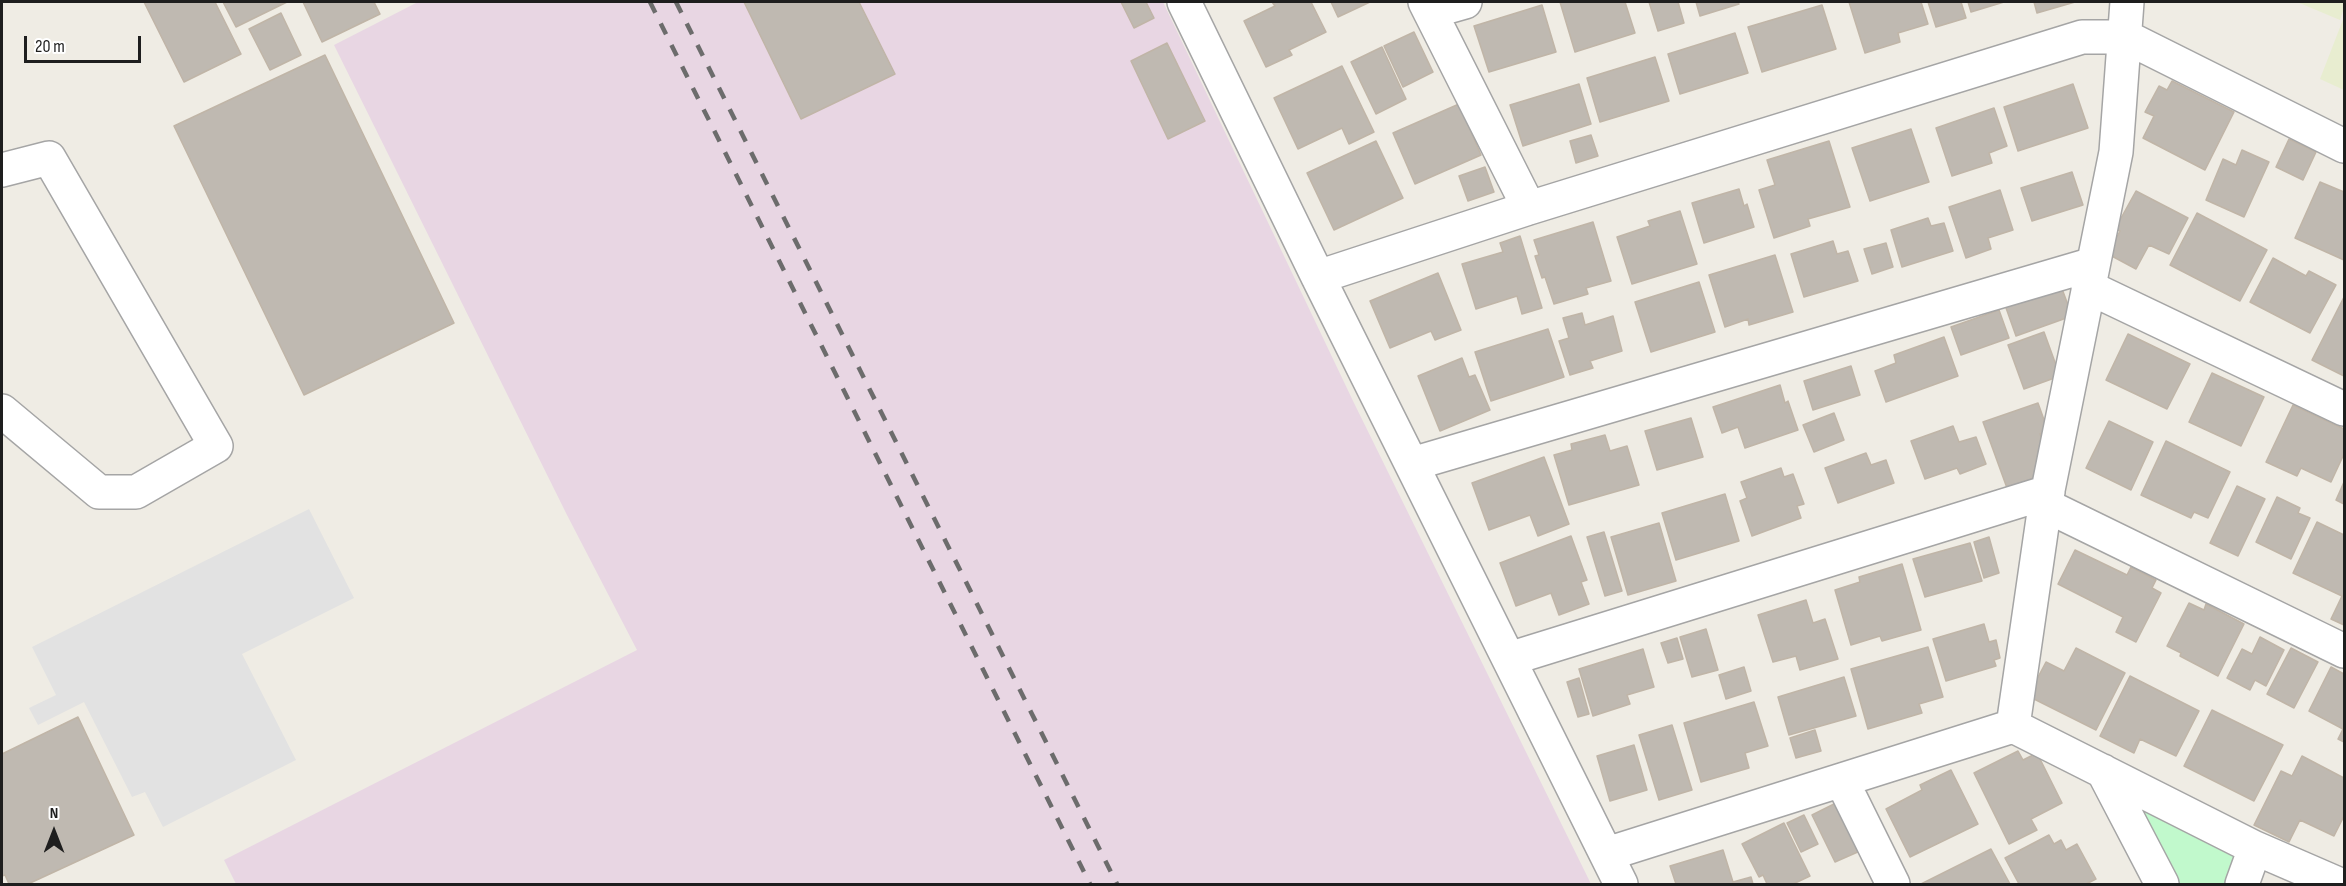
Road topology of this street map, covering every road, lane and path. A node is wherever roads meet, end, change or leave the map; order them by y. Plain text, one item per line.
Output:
1 (1184, 2) edge
2 (1465, 2) edge
3 (2127, 2) edge
4 (1427, 7) edge
5 (2126, 37) junction
6 (2344, 146) edge
7 (2, 170) edge
8 (1529, 208) junction
9 (2090, 275) junction
10 (1318, 276) junction
11 (2344, 409) edge
12 (2, 411) edge
13 (1412, 464) junction
14 (2046, 498) junction
15 (2344, 651) edge
16 (1509, 659) junction
17 (2013, 726) junction
18 (2103, 771) junction
19 (1842, 781) junction
20 (2255, 848) junction
21 (1607, 854) junction
22 (1621, 885) edge
23 (1893, 885) edge
24 (2162, 885) edge
25 (2242, 885) edge
26 (2338, 885) edge

1 - 10 street
2 - 4 street
3 - 5 street
4 - 8 street
5 - 6 street
5 - 8 street
5 - 9 street
7 - 12 street
8 - 10 street
9 - 11 street
9 - 13 street
9 - 14 street
10 - 13 street
13 - 16 street
14 - 15 street
14 - 16 street
14 - 17 street
16 - 21 street
17 - 18 street
17 - 19 street
18 - 20 street
18 - 24 street
19 - 21 street
19 - 23 street
20 - 25 street
20 - 26 street
21 - 22 street

